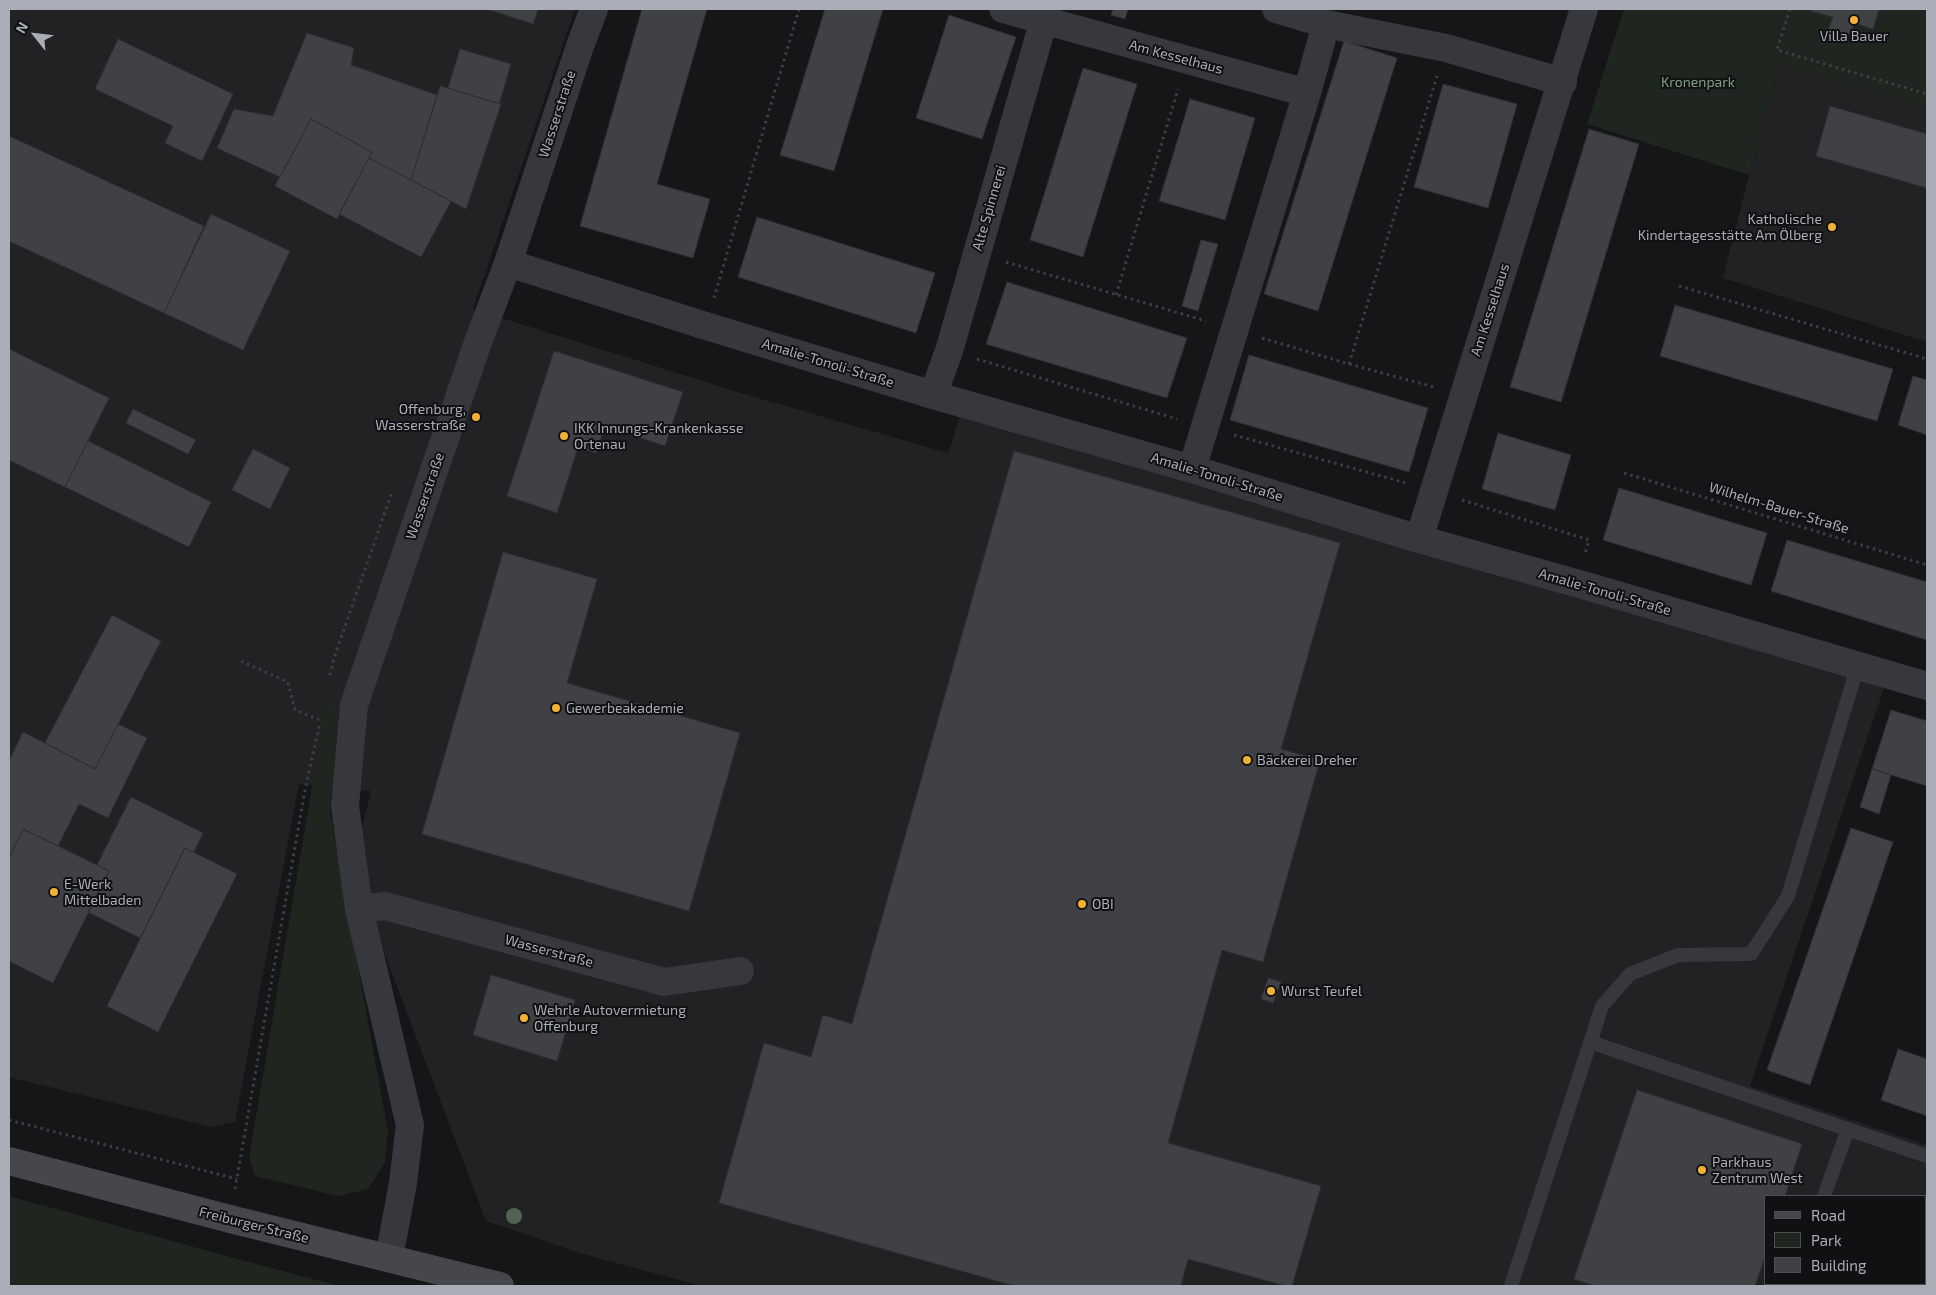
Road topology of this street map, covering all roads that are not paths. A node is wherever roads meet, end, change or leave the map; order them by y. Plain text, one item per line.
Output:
1 (594, 9) edge
2 (1003, 9) edge
3 (1276, 9) edge
4 (1584, 9) edge
5 (1046, 14) edge
6 (1326, 24) junction
7 (1563, 82) junction
8 (1307, 93) junction
9 (508, 263) junction
10 (933, 396) junction
11 (1192, 469) junction
12 (1419, 539) junction
13 (1858, 665) junction
14 (1927, 686) edge
15 (359, 909) junction
16 (740, 971) dead end
17 (1590, 1042) junction
18 (1848, 1129) junction
19 (1927, 1156) edge
20 (9, 1161) edge
21 (1824, 1195) edge
22 (390, 1258) junction
23 (500, 1286) edge
24 (1511, 1286) edge

1 - 9 street, Wasserstraße
2 - 5 street
3 - 6 street
4 - 7 street, Am Kesselhaus
5 - 8 street, Am Kesselhaus
5 - 10 street, Alte Spinnerei
6 - 7 street
6 - 8 street
7 - 12 street, Am Kesselhaus
8 - 11 street
9 - 10 street, Amalie-Tonoli-Straße
9 - 15 street, Wasserstraße
10 - 11 street, Amalie-Tonoli-Straße
11 - 12 street, Amalie-Tonoli-Straße
12 - 13 street, Amalie-Tonoli-Straße
13 - 14 street, Amalie-Tonoli-Straße
13 - 17 lane
15 - 16 street, Wasserstraße
15 - 22 street, Wasserstraße
17 - 18 lane
17 - 24 lane
18 - 19 lane
18 - 21 lane
20 - 22 main road, Freiburger Straße
22 - 23 main road, Freiburger Straße

